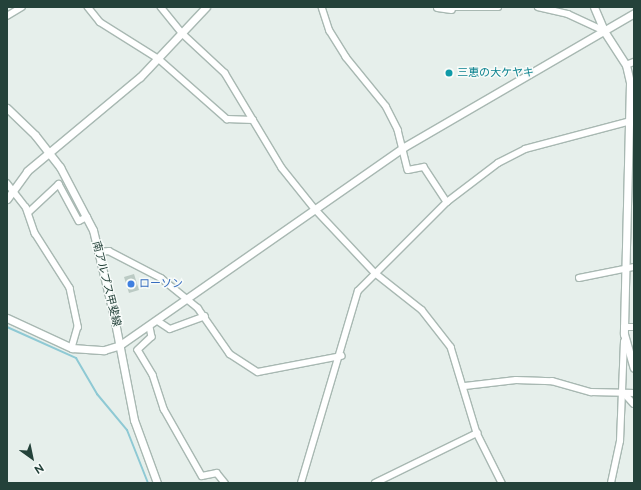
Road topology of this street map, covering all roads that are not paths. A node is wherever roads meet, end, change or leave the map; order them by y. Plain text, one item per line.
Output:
1 (22, 7) edge
2 (88, 7) edge
3 (161, 7) edge
4 (206, 7) edge
5 (322, 7) edge
6 (437, 7) edge
7 (498, 7) edge
8 (538, 7) edge
9 (594, 7) edge
10 (632, 7) edge
11 (451, 8) edge
12 (634, 13) edge
13 (7, 16) edge
14 (604, 30) junction
15 (182, 33) junction
16 (159, 59) junction
17 (634, 62) edge
18 (626, 65) junction
19 (7, 108) edge
20 (253, 120) junction
21 (631, 121) junction
22 (404, 147) junction
23 (49, 151) junction
24 (7, 183) edge
25 (13, 190) junction
26 (7, 199) edge
27 (447, 202) junction
28 (632, 205) edge
29 (315, 209) junction
30 (28, 213) junction
31 (87, 217) junction
32 (99, 252) junction
33 (634, 267) edge
34 (626, 268) junction
35 (375, 273) junction
36 (579, 278) dead end
37 (186, 300) junction
38 (205, 316) junction
39 (7, 318) edge
40 (158, 321) junction
41 (150, 327) junction
42 (624, 327) junction
43 (634, 327) edge
44 (624, 342) junction
45 (120, 345) junction
46 (72, 348) junction
47 (341, 356) junction
48 (634, 368) edge
49 (465, 386) junction
50 (634, 393) edge
51 (623, 394) junction
52 (634, 404) edge
53 (477, 433) junction
54 (157, 483) edge
55 (225, 483) edge
56 (301, 483) edge
57 (375, 483) edge
58 (502, 483) edge
59 (611, 483) edge

1 - 13 street
2 - 16 street
3 - 15 street
4 - 15 street
5 - 22 street
6 - 11 street
7 - 11 street
8 - 14 street
9 - 14 street
10 - 12 street
12 - 14 street
14 - 18 street
14 - 22 street
15 - 16 street
15 - 20 street
16 - 20 street
16 - 23 street
17 - 18 street
18 - 21 street
19 - 23 street, 南アルプス甲斐線
20 - 29 street
21 - 27 street
21 - 28 street
22 - 27 street
22 - 29 street
23 - 25 street
23 - 31 street, 南アルプス甲斐線
24 - 25 street
25 - 26 street
25 - 30 street
27 - 35 street
28 - 34 street
29 - 35 street
29 - 37 street
30 - 31 street
30 - 46 street
31 - 32 street, 南アルプス甲斐線
32 - 37 street
32 - 45 street, 南アルプス甲斐線
33 - 34 street
34 - 36 street
34 - 42 street
35 - 47 street
35 - 49 street
37 - 38 street
37 - 40 street
38 - 40 street
38 - 47 street
39 - 46 street
40 - 41 street
41 - 45 street
41 - 55 street
42 - 43 street
42 - 44 street
44 - 48 street
44 - 51 street
45 - 46 street
45 - 54 street, 南アルプス甲斐線
47 - 56 street
49 - 51 street
49 - 53 street
50 - 51 street
51 - 52 street
51 - 59 street
53 - 57 street
53 - 58 street

